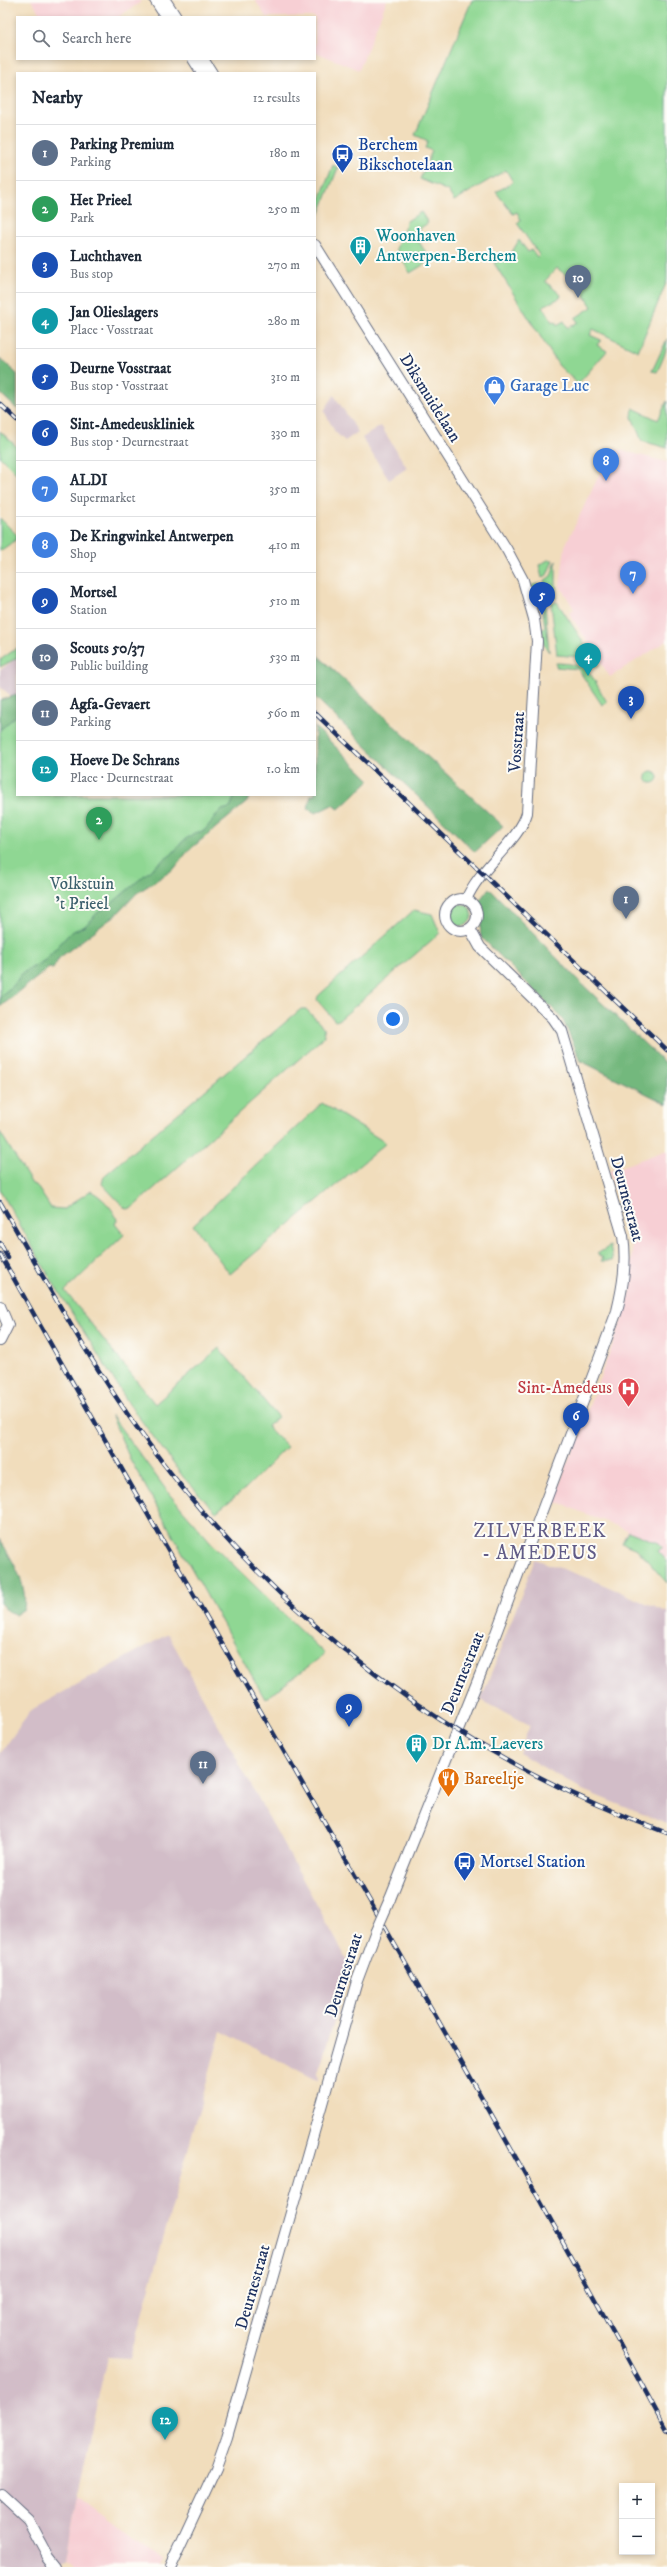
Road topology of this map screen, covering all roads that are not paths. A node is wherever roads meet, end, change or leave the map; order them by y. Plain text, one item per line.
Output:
1 (155, 0) edge
2 (165, 0) edge
3 (165, 16) edge
4 (175, 16) edge
5 (194, 60) edge
6 (204, 60) edge
7 (201, 72) edge
8 (211, 72) edge
9 (316, 247) edge
10 (517, 568) joint
11 (466, 900) junction
12 (470, 929) junction
13 (0, 1306) edge
14 (0, 1341) edge
15 (0, 2494) edge
16 (56, 2567) edge
17 (170, 2567) edge

1 - 3 street
2 - 4 street
5 - 7 street
6 - 8 street
9 - 10 street, Diksmuidelaan
10 - 11 street, Vosstraat
11 - 12 street
11 - 12 street
12 - 17 street, Deurnestraat, bridge
13 - 14 street
15 - 16 street

